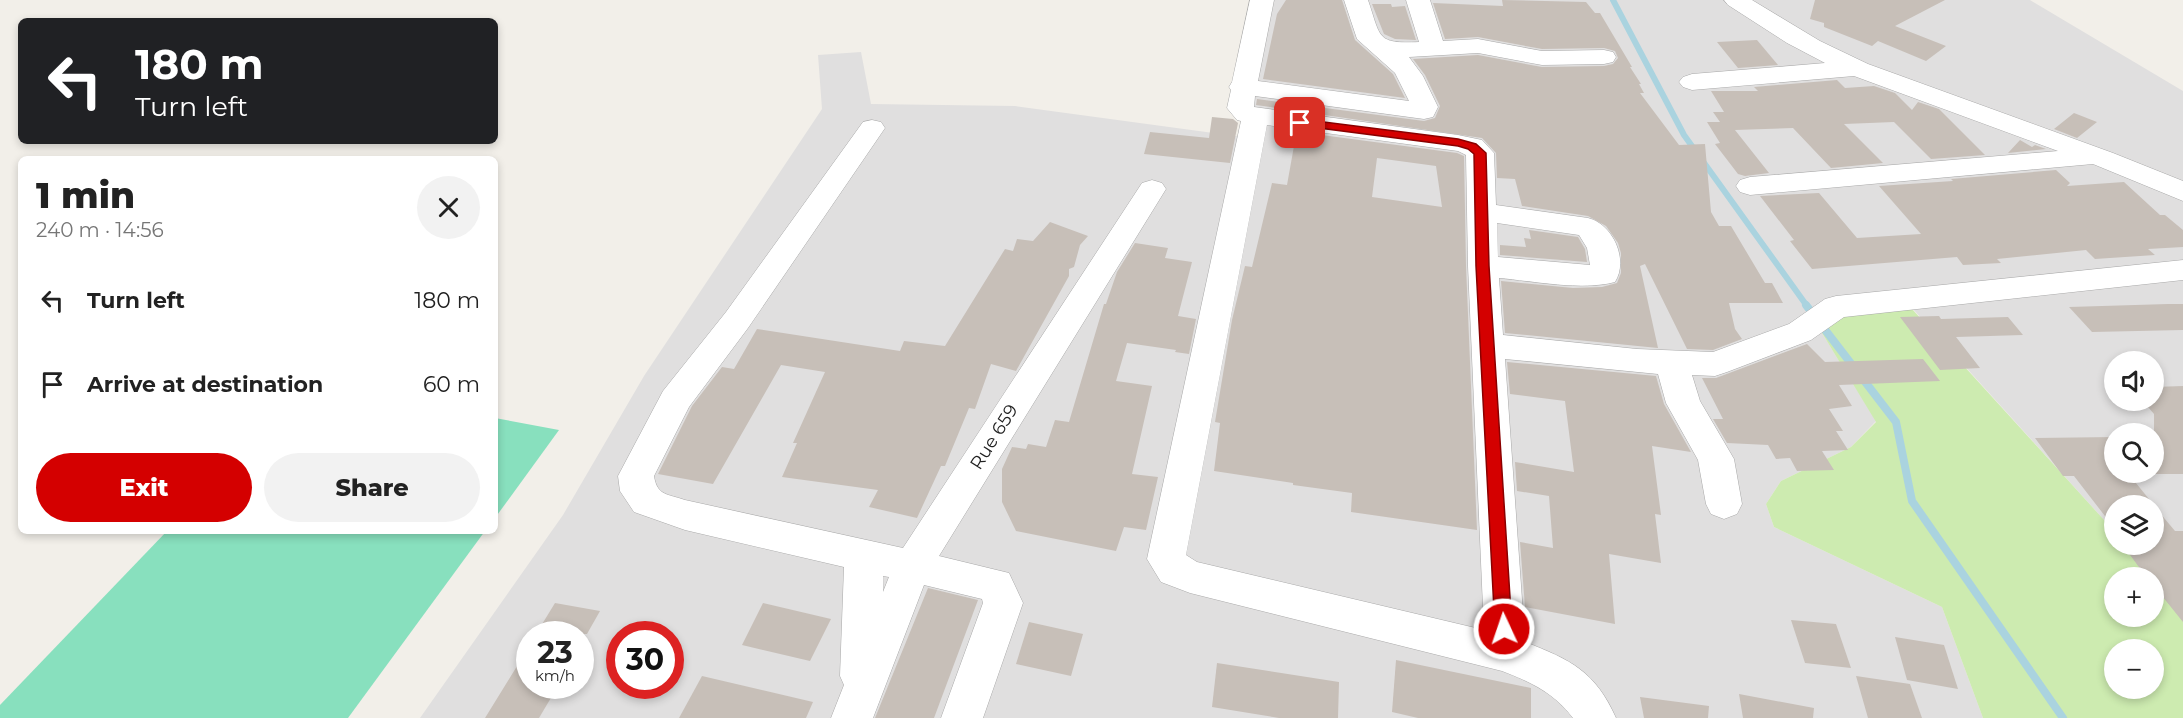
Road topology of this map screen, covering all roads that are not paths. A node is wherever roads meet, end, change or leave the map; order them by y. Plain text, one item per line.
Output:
1 (1262, 0) edge
2 (1356, 0) edge
3 (1418, 0) edge
4 (1736, 0) edge
5 (1434, 49) junction
6 (1391, 51) junction
7 (1604, 57) dead end
8 (1857, 68) junction
9 (1692, 82) dead end
10 (1249, 102) junction
11 (872, 128) dead end
12 (2099, 157) junction
13 (1750, 186) dead end
14 (1152, 189) dead end
15 (2183, 192) edge
16 (1482, 212) junction
17 (1483, 266) junction
18 (2183, 270) edge
19 (1487, 345) junction
20 (1671, 362) junction
21 (1724, 504) dead end
22 (864, 555) junction
23 (913, 565) junction
24 (1505, 653) junction
25 (856, 708) edge
26 (962, 718) edge
27 (1595, 718) edge

1 - 10 street
2 - 6 street
3 - 5 street
4 - 8 street
5 - 6 street
5 - 7 street
6 - 10 street
8 - 9 street
8 - 12 street
10 - 16 street
10 - 24 street
11 - 22 street
12 - 13 street
12 - 15 street
14 - 23 street, Rue 659
16 - 17 street
16 - 17 street
17 - 19 street
18 - 20 street
19 - 20 street
19 - 24 street
20 - 21 street
22 - 23 street
22 - 25 street, Rue 659
23 - 25 street, Rue 659
23 - 26 street
24 - 27 street

